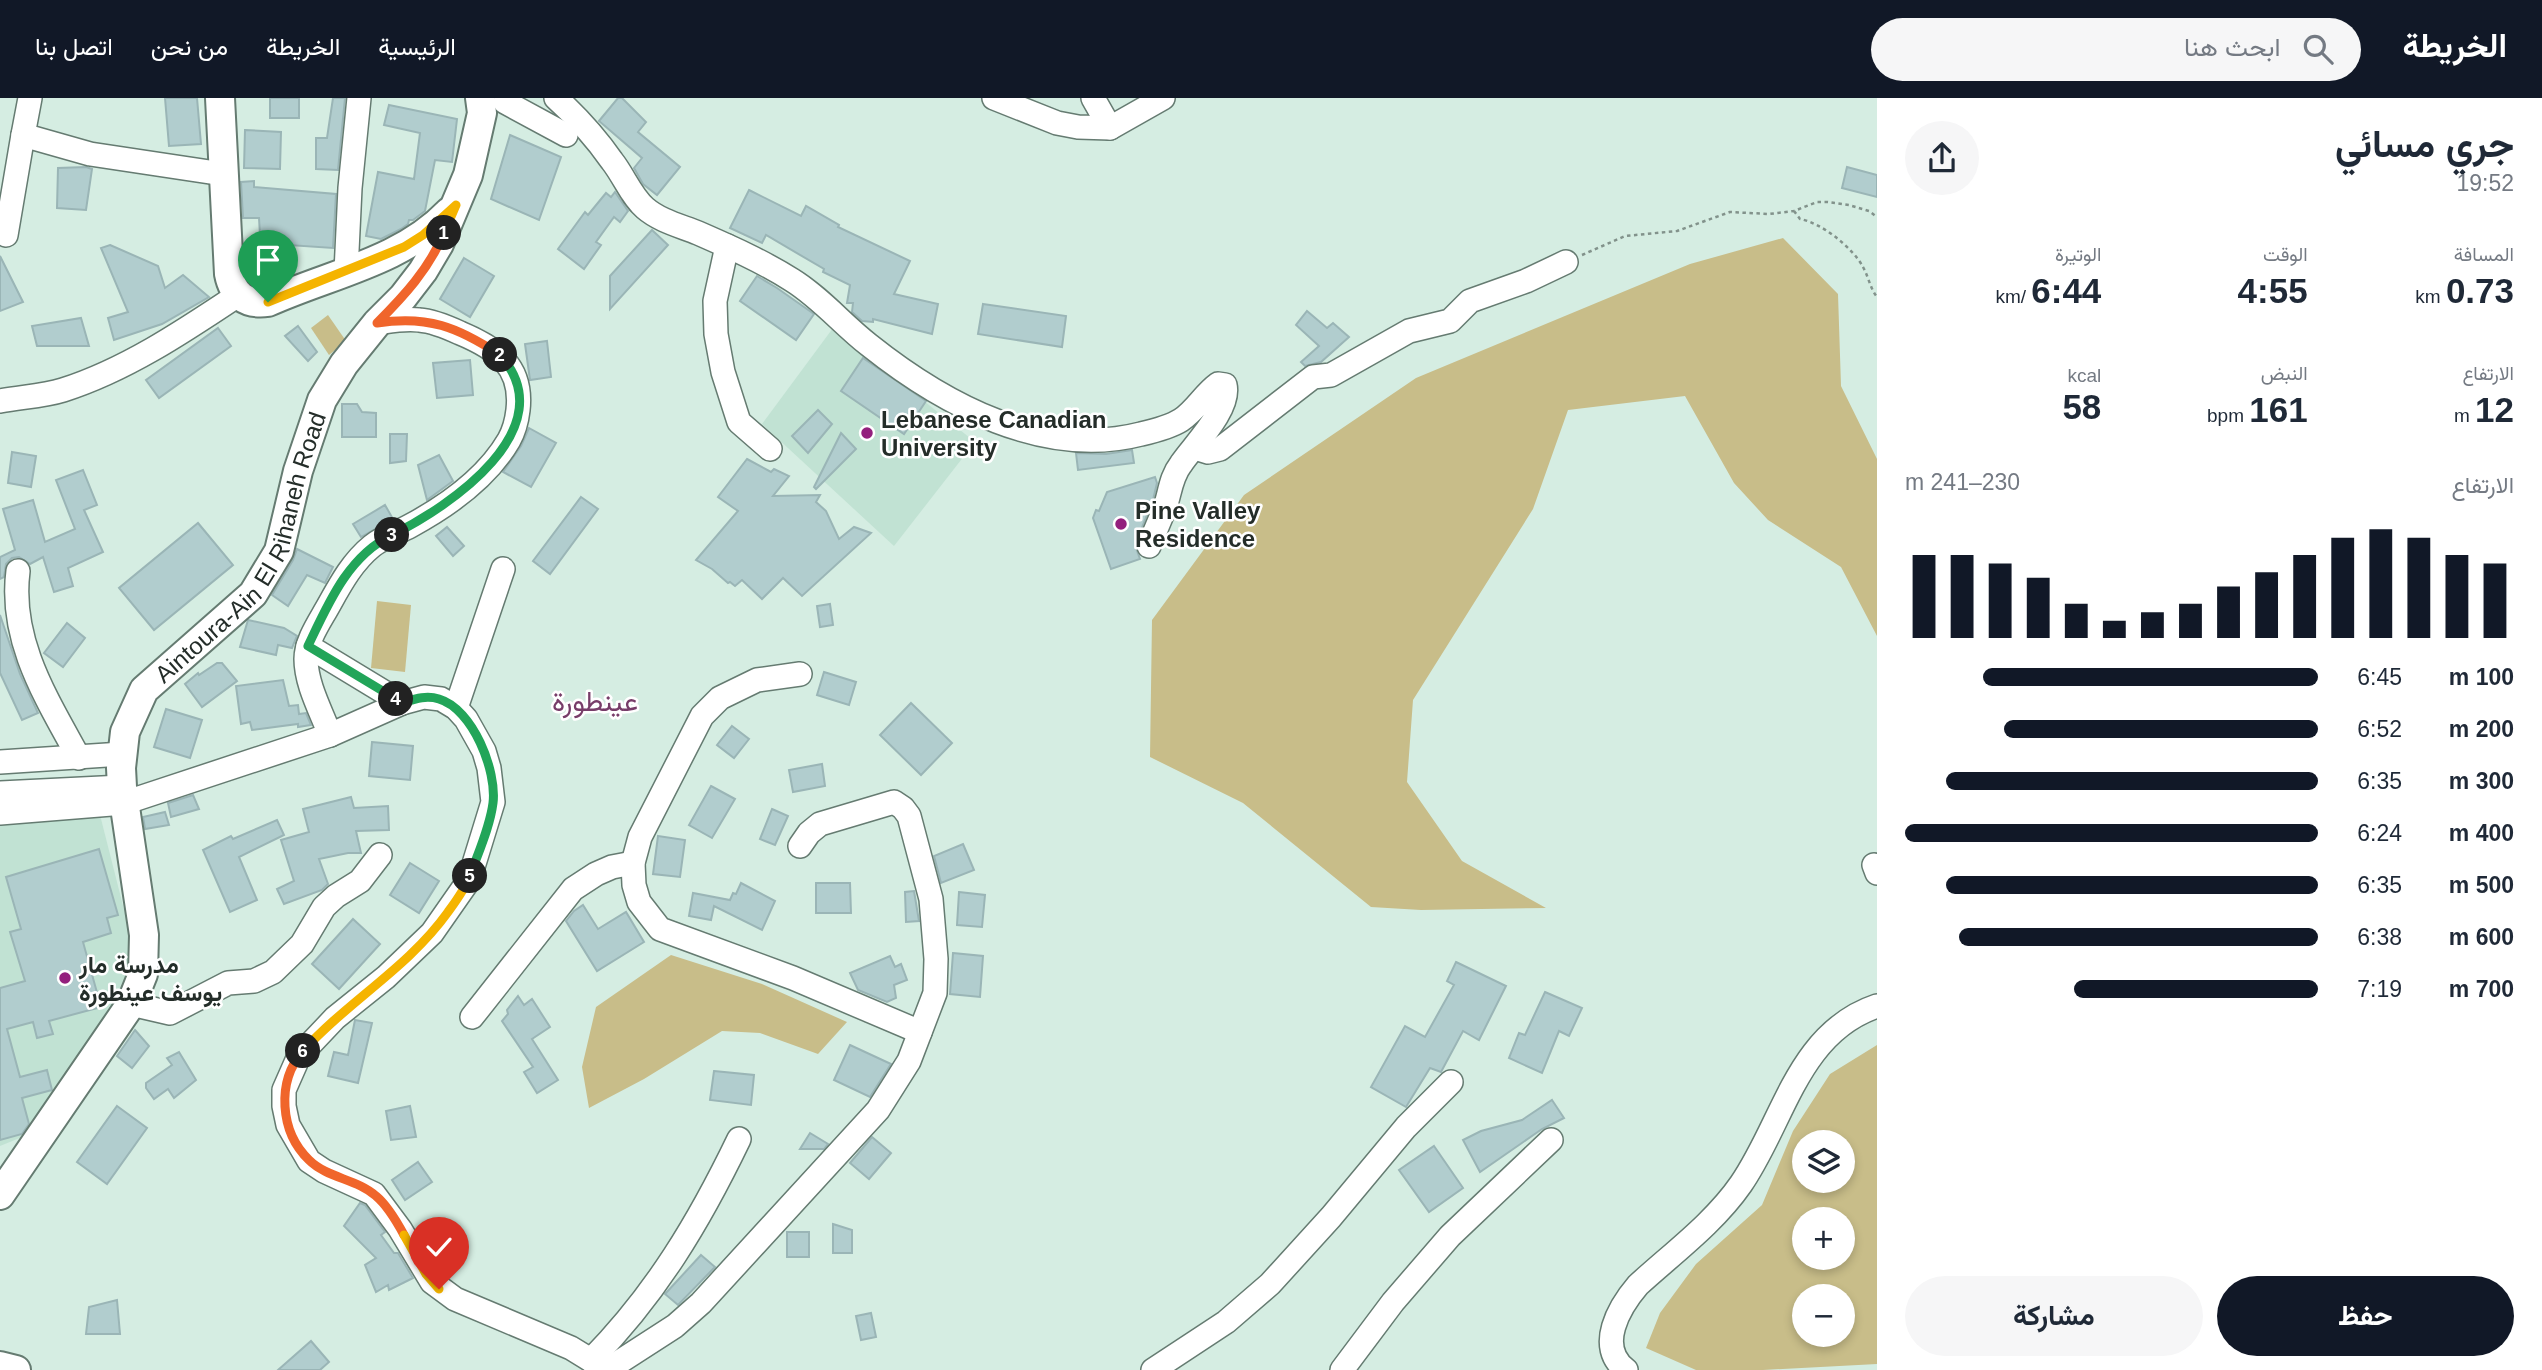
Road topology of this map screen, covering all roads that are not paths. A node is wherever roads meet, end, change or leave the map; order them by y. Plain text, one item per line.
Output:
1 (30, 98) edge
2 (223, 98) edge
3 (359, 98) edge
4 (555, 98) edge
5 (994, 98) edge
6 (1093, 98) edge
7 (1163, 98) edge
8 (494, 103) edge
9 (1110, 128) junction
10 (23, 135) junction
11 (566, 135) dead end
12 (223, 174) junction
13 (456, 205) junction
14 (6, 235) dead end
15 (727, 246) junction
16 (1566, 262) road end
17 (346, 272) junction
18 (238, 295) junction
19 (377, 323) junction
20 (0, 401) edge
21 (1195, 448) junction
22 (770, 449) dead end
23 (1149, 545) dead end
24 (503, 569) dead end
25 (18, 571) dead end
26 (308, 646) junction
27 (800, 674) dead end
28 (402, 703) junction
29 (456, 708) junction
30 (330, 735) junction
31 (122, 754) junction
32 (79, 758) junction
33 (0, 762) edge
34 (0, 793) edge
35 (123, 795) junction
36 (0, 813) edge
37 (800, 846) dead end
38 (380, 855) dead end
39 (633, 863) junction
40 (131, 1004) junction
41 (1877, 1006) edge
42 (472, 1017) dead end
43 (920, 1032) junction
44 (1451, 1082) dead end
45 (739, 1139) dead end
46 (1551, 1140) dead end
47 (0, 1195) edge
48 (0, 1366) edge
49 (602, 1367) edge
50 (16, 1370) edge
51 (1153, 1370) edge
52 (1342, 1370) edge
53 (1626, 1370) edge

1 - 10 street
2 - 12 main road
3 - 17 street
4 - 15 street
5 - 9 street
6 - 9 street
7 - 9 street
8 - 11 street
8 - 13 main road, Aintoura-Ain El Rihaneh Road
10 - 12 street
10 - 14 street
12 - 18 main road
13 - 17 main road
13 - 19 main road, Aintoura-Ain El Rihaneh Road
15 - 21 street
15 - 22 street
16 - 21 street
17 - 18 main road
18 - 20 street
19 - 26 street
19 - 31 main road, Aintoura-Ain El Rihaneh Road
21 - 23 street
24 - 29 street
25 - 32 street
26 - 28 street
26 - 30 street
27 - 39 street
28 - 29 street
28 - 30 street
29 - 49 street
30 - 35 street
31 - 32 street
31 - 35 main road, Aintoura-Ain El Rihaneh Road
32 - 33 street
34 - 35 street
35 - 36 street
35 - 40 main road, Aintoura-Ain El Rihaneh Road
37 - 43 street
38 - 40 street
39 - 42 street
39 - 43 street
40 - 47 main road, Aintoura-Ain El Rihaneh Road
41 - 53 street
43 - 49 street
44 - 51 street
45 - 49 street
46 - 52 street
48 - 50 main road

